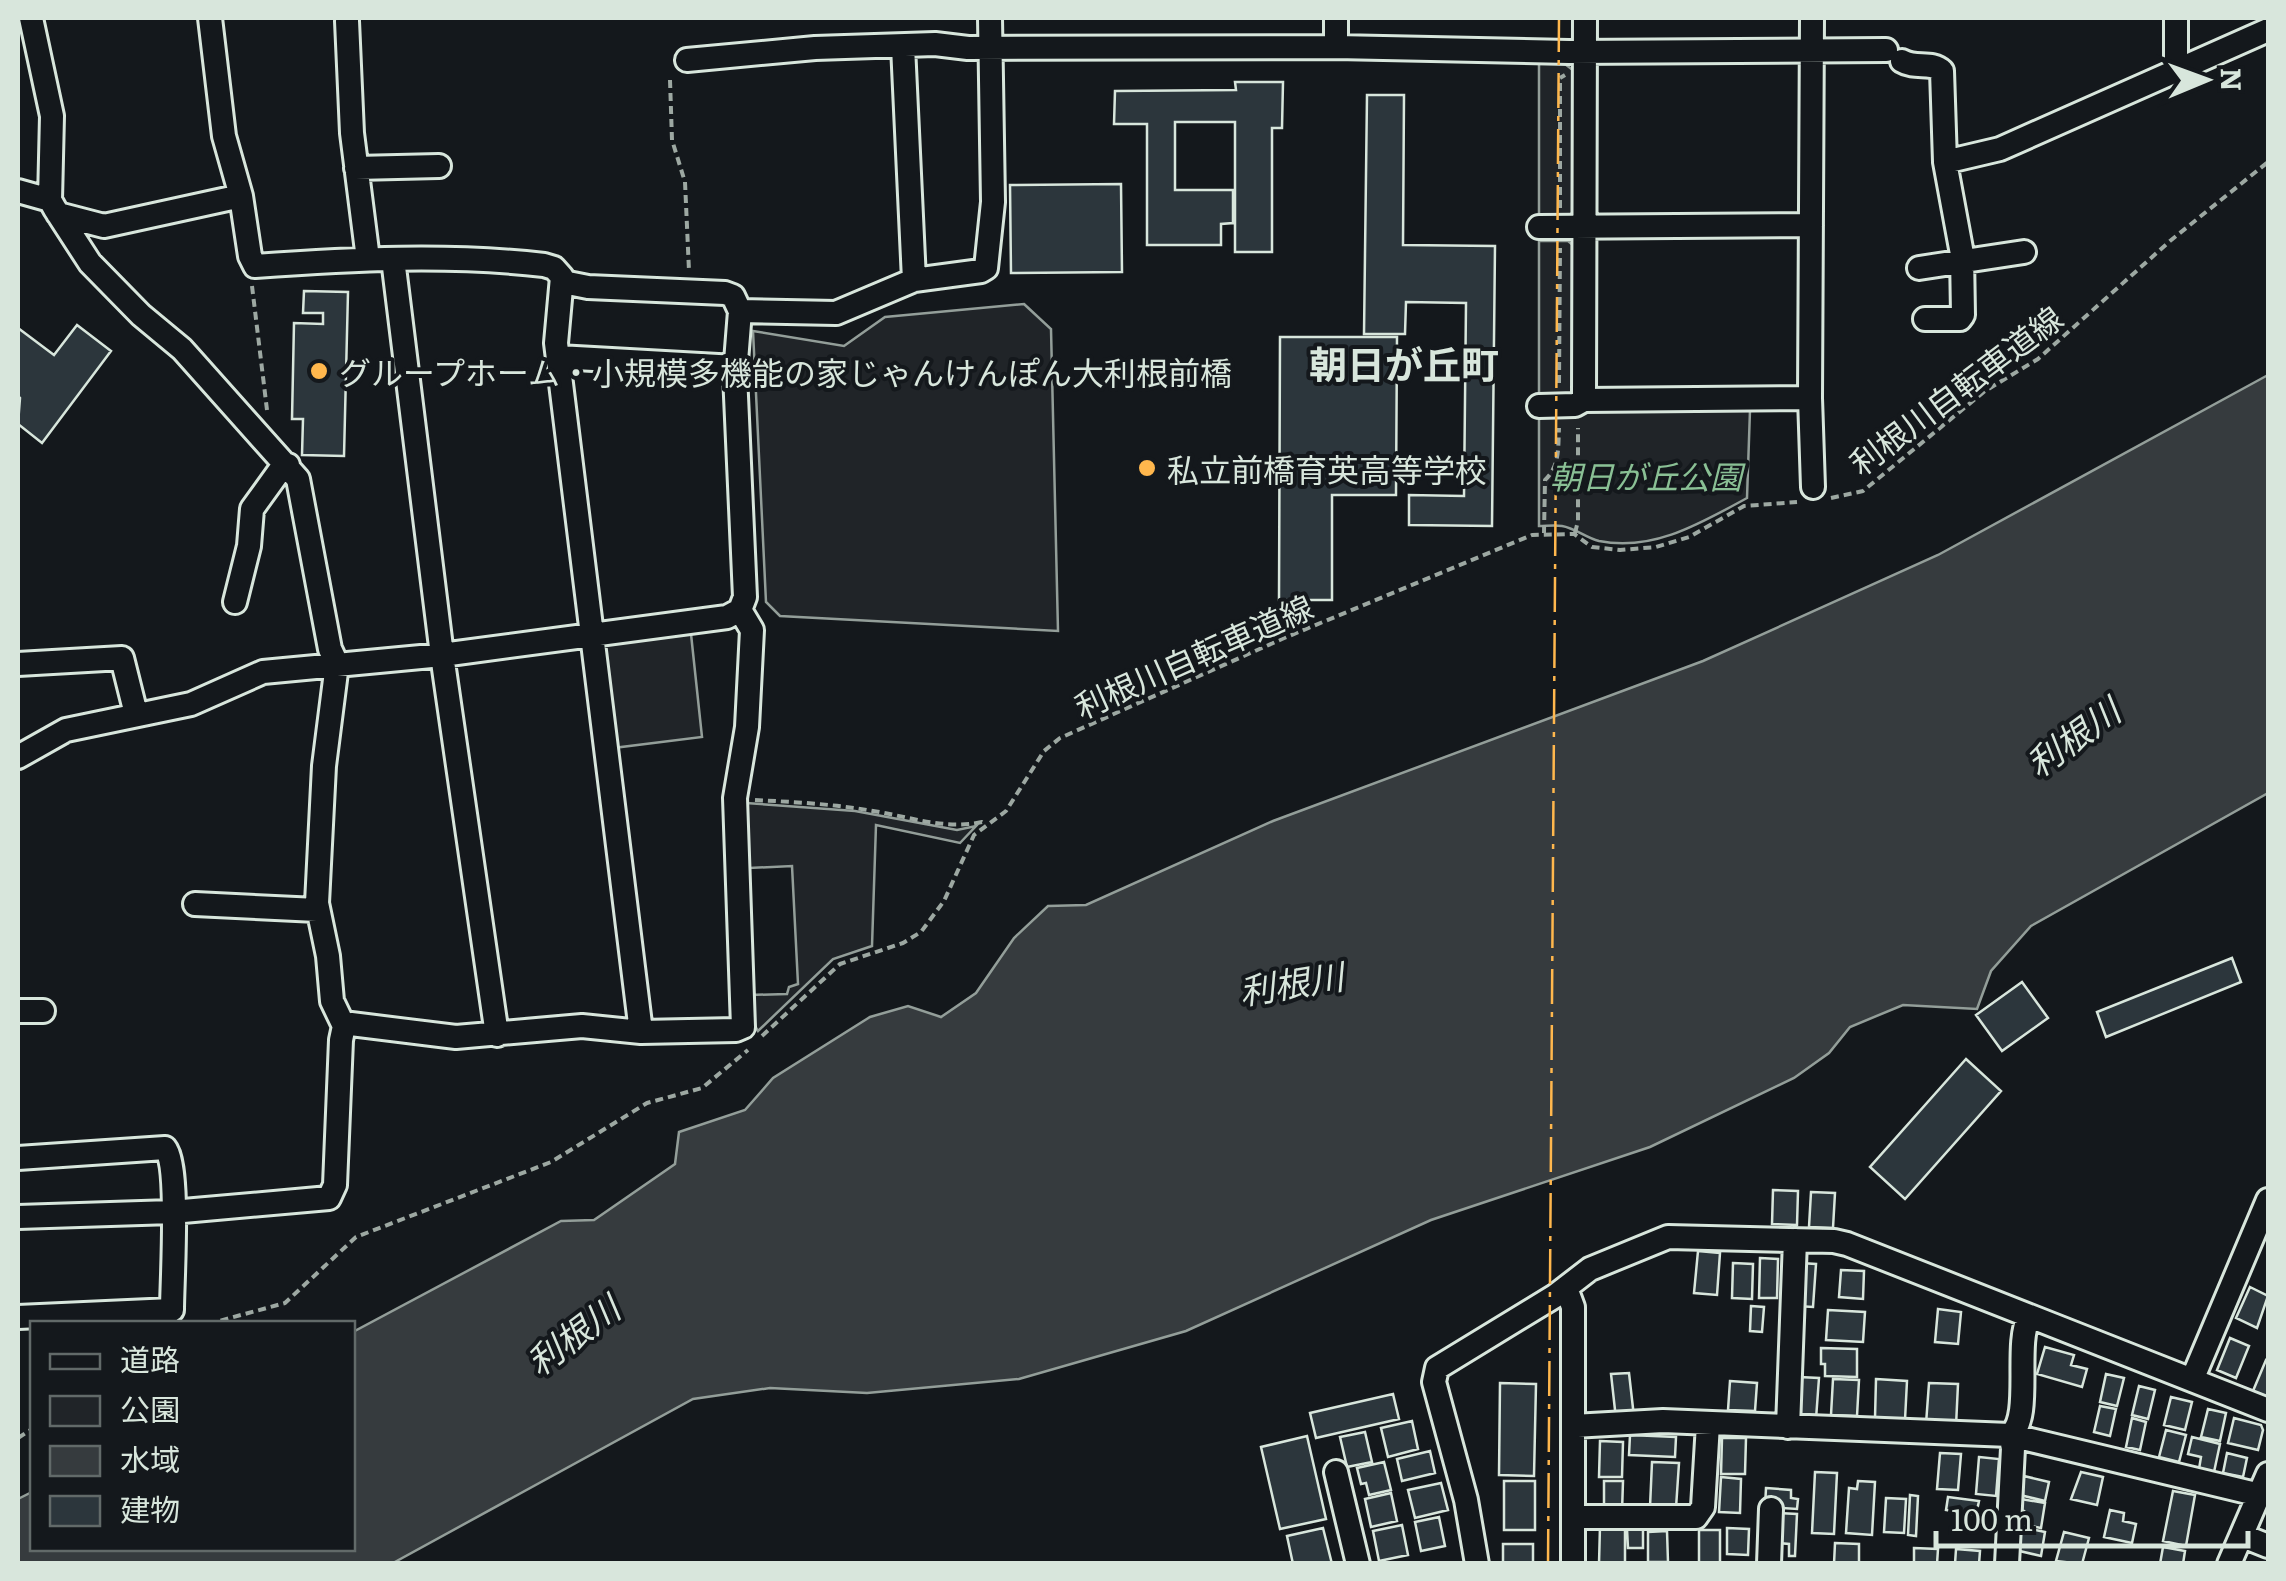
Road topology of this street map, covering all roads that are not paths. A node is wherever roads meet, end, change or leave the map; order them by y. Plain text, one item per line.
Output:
1 (32, 18) edge
2 (210, 18) edge
3 (990, 18) edge
4 (1336, 18) edge
5 (1586, 18) edge
6 (1812, 18) edge
7 (2176, 18) edge
8 (347, 21) dead end
9 (2268, 30) edge
10 (904, 46) junction
11 (1336, 47) junction
12 (991, 48) junction
13 (1813, 50) junction
14 (1586, 52) junction
15 (687, 60) dead end
16 (2180, 69) junction
17 (1945, 162) junction
18 (439, 166) dead end
19 (356, 168) junction
20 (18, 191) edge
21 (241, 196) junction
22 (54, 207) junction
23 (1811, 225) junction
24 (1550, 227) road end
25 (1584, 228) junction
26 (2024, 252) dead end
27 (394, 258) junction
28 (368, 259) junction
29 (1962, 263) junction
30 (1920, 268) dead end
31 (914, 280) junction
32 (563, 282) junction
33 (740, 311) junction
34 (1925, 319) dead end
35 (558, 356) junction
36 (736, 367) junction
37 (1810, 398) junction
38 (1584, 400) junction
39 (1549, 405) road end
40 (288, 465) junction
41 (1815, 496) road end
42 (236, 602) dead end
43 (740, 610) junction
44 (592, 634) junction
45 (442, 655) junction
46 (18, 664) edge
47 (338, 664) junction
48 (136, 714) junction
49 (18, 757) edge
50 (195, 904) dead end
51 (318, 910) junction
52 (18, 1011) edge
53 (43, 1011) dead end
54 (344, 1026) junction
55 (641, 1032) junction
56 (497, 1034) junction
57 (18, 1158) edge
58 (2268, 1200) edge
59 (172, 1212) junction
60 (18, 1218) edge
61 (1795, 1240) junction
62 (1566, 1288) junction
63 (18, 1317) edge
64 (2029, 1317) junction
65 (2192, 1380) junction
66 (2268, 1410) edge
67 (1708, 1424) junction
68 (1573, 1426) junction
69 (1788, 1427) junction
70 (2010, 1434) junction
71 (1336, 1472) dead end
72 (2264, 1485) edge
73 (1771, 1509) dead end
74 (1573, 1517) junction
75 (2243, 1536) junction
76 (2268, 1546) edge
77 (1358, 1564) edge
78 (1477, 1564) edge
79 (1572, 1564) edge
80 (1769, 1564) edge
81 (2008, 1564) edge
82 (2229, 1564) edge

1 - 22 street
2 - 21 street
3 - 12 street
4 - 11 street
5 - 14 street
6 - 13 street
7 - 16 street
8 - 19 street
9 - 16 street
10 - 12 street
10 - 15 street
10 - 31 street
11 - 12 street
11 - 14 street
12 - 31 street
13 - 14 street
13 - 17 street
13 - 23 street
14 - 25 street
16 - 17 street
17 - 29 street
18 - 19 street
19 - 28 street
20 - 22 street
21 - 22 street
21 - 28 street
22 - 40 street
23 - 25 street
23 - 37 street
24 - 25 street
25 - 38 street
26 - 29 street
27 - 28 street
27 - 32 street
27 - 45 street
29 - 30 street
29 - 34 street
31 - 33 street
32 - 33 street
32 - 35 street
33 - 36 street
35 - 36 street
35 - 44 street
36 - 43 street
37 - 38 street
37 - 41 street
38 - 39 street
40 - 42 street
40 - 47 street
43 - 44 street
43 - 55 street
44 - 45 street
44 - 55 street
45 - 47 street
45 - 56 street
46 - 48 street
47 - 48 street
47 - 51 street
48 - 49 street
50 - 51 street
51 - 54 street
52 - 53 street
54 - 56 street
54 - 59 street
55 - 56 street
57 - 59 street
58 - 65 street
59 - 60 street
59 - 63 street
61 - 62 street
61 - 64 street
61 - 69 street
62 - 68 street
62 - 78 street
64 - 65 street
64 - 70 street
65 - 66 street
67 - 68 street
67 - 69 street
67 - 74 street
68 - 74 street
69 - 70 street
70 - 72 street
70 - 81 street
71 - 77 street
72 - 75 street
73 - 80 street
74 - 79 street
75 - 76 street
75 - 82 street

